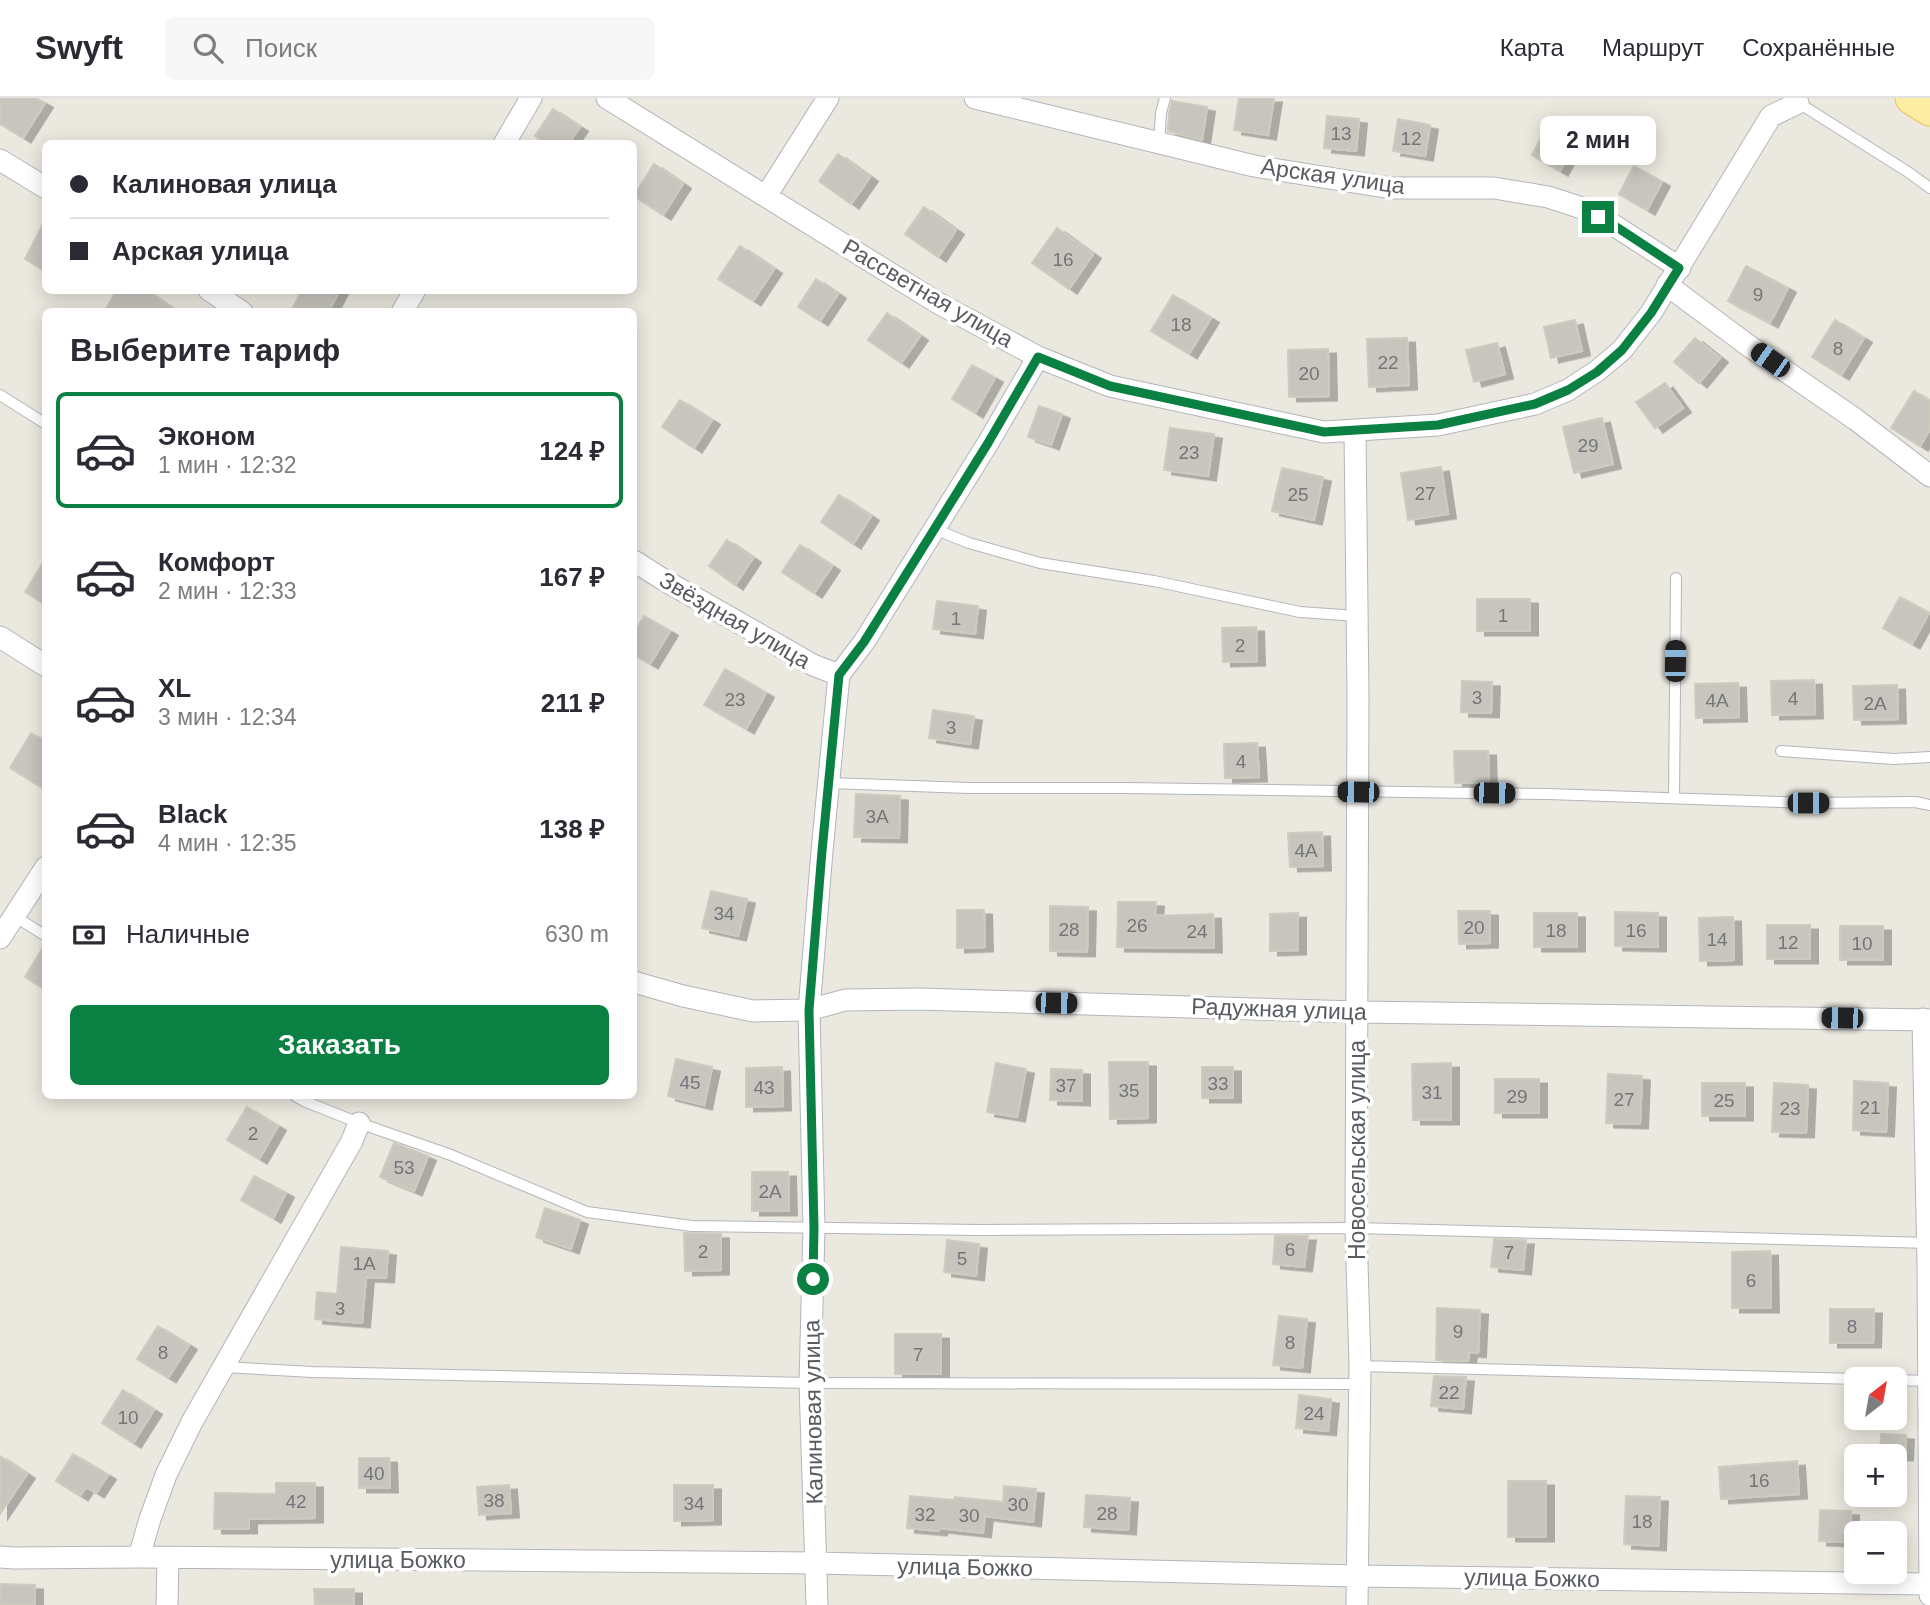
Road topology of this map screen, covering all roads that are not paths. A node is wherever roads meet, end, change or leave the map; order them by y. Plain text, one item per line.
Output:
1 (531, 98) edge
2 (607, 98) edge
3 (828, 98) edge
4 (975, 98) edge
5 (1165, 98) edge
6 (1912, 98) edge
7 (1793, 100) edge
8 (1930, 109) edge
9 (506, 140) edge
10 (1159, 143) junction
11 (0, 160) edge
12 (42, 186) edge
13 (1930, 188) edge
14 (766, 196) junction
15 (1673, 277) junction
16 (215, 294) edge
17 (236, 308) edge
18 (1038, 357) junction
19 (0, 395) edge
20 (42, 421) edge
21 (1355, 431) junction
22 (1930, 476) edge
23 (934, 529) junction
24 (637, 563) edge
25 (1676, 578) dead end
26 (1357, 616) junction
27 (0, 637) edge
28 (42, 663) edge
29 (839, 675) junction
30 (1781, 751) dead end
31 (1930, 757) edge
32 (829, 783) junction
33 (1358, 792) junction
34 (1674, 798) junction
35 (1930, 805) edge
36 (42, 873) edge
37 (14, 916) junction
38 (42, 934) edge
39 (0, 938) edge
40 (637, 983) edge
41 (809, 1010) junction
42 (1358, 1012) junction
43 (1927, 1019) edge
44 (300, 1099) edge
45 (359, 1123) junction
46 (814, 1228) junction
47 (1356, 1228) junction
48 (1929, 1243) edge
49 (1929, 1329) edge
50 (223, 1367) junction
51 (1360, 1375) junction
52 (1844, 1379) edge
53 (1908, 1380) edge
54 (1928, 1381) edge
55 (810, 1383) junction
56 (0, 1556) edge
57 (139, 1557) junction
58 (168, 1558) junction
59 (816, 1563) junction
60 (1357, 1576) junction
61 (1930, 1588) edge
62 (167, 1605) edge
63 (817, 1605) edge
64 (1357, 1605) edge

1 - 9 street
2 - 14 street, Рассветная улица
3 - 14 street
4 - 10 street, Арская улица
5 - 10 lane
6 - 8 main road
7 - 13 lane
7 - 15 street, Рассветная улица
10 - 15 street, Арская улица
11 - 12 street
14 - 18 street, Рассветная улица
15 - 21 street, Рассветная улица
15 - 22 street, Арская улица
16 - 17 street
18 - 21 street, Рассветная улица
18 - 23 street
19 - 20 lane
21 - 26 street, Новосельская улица
23 - 26 lane
23 - 29 street
24 - 29 street, Звёздная улица
25 - 34 lane
26 - 33 street, Новосельская улица
27 - 28 street
29 - 32 street, Калиновая улица
30 - 31 lane
32 - 33 lane
32 - 41 street, Калиновая улица
33 - 34 lane
33 - 42 street, Новосельская улица
34 - 35 lane
36 - 37 street
37 - 38 lane
37 - 39 street
40 - 41 street, Радужная улица
41 - 42 street, Радужная улица
41 - 46 street, Калиновая улица
42 - 43 street, Радужная улица
42 - 47 street, Новосельская улица
43 - 48 street
44 - 45 lane
45 - 46 lane
45 - 50 street
46 - 47 lane
46 - 55 street, Калиновая улица
47 - 48 lane
47 - 51 street, Новосельская улица
48 - 49 street
49 - 54 street
50 - 55 lane
50 - 57 street
51 - 52 lane
51 - 55 lane
51 - 60 street, Новосельская улица
53 - 54 lane
54 - 61 street
55 - 59 street, Калиновая улица
56 - 57 street, улица Божко
57 - 58 street, улица Божко
58 - 59 street, улица Божко
58 - 62 street
59 - 60 street, улица Божко
59 - 63 street, Калиновая улица
60 - 61 street, улица Божко
60 - 64 street, Новосельская улица

